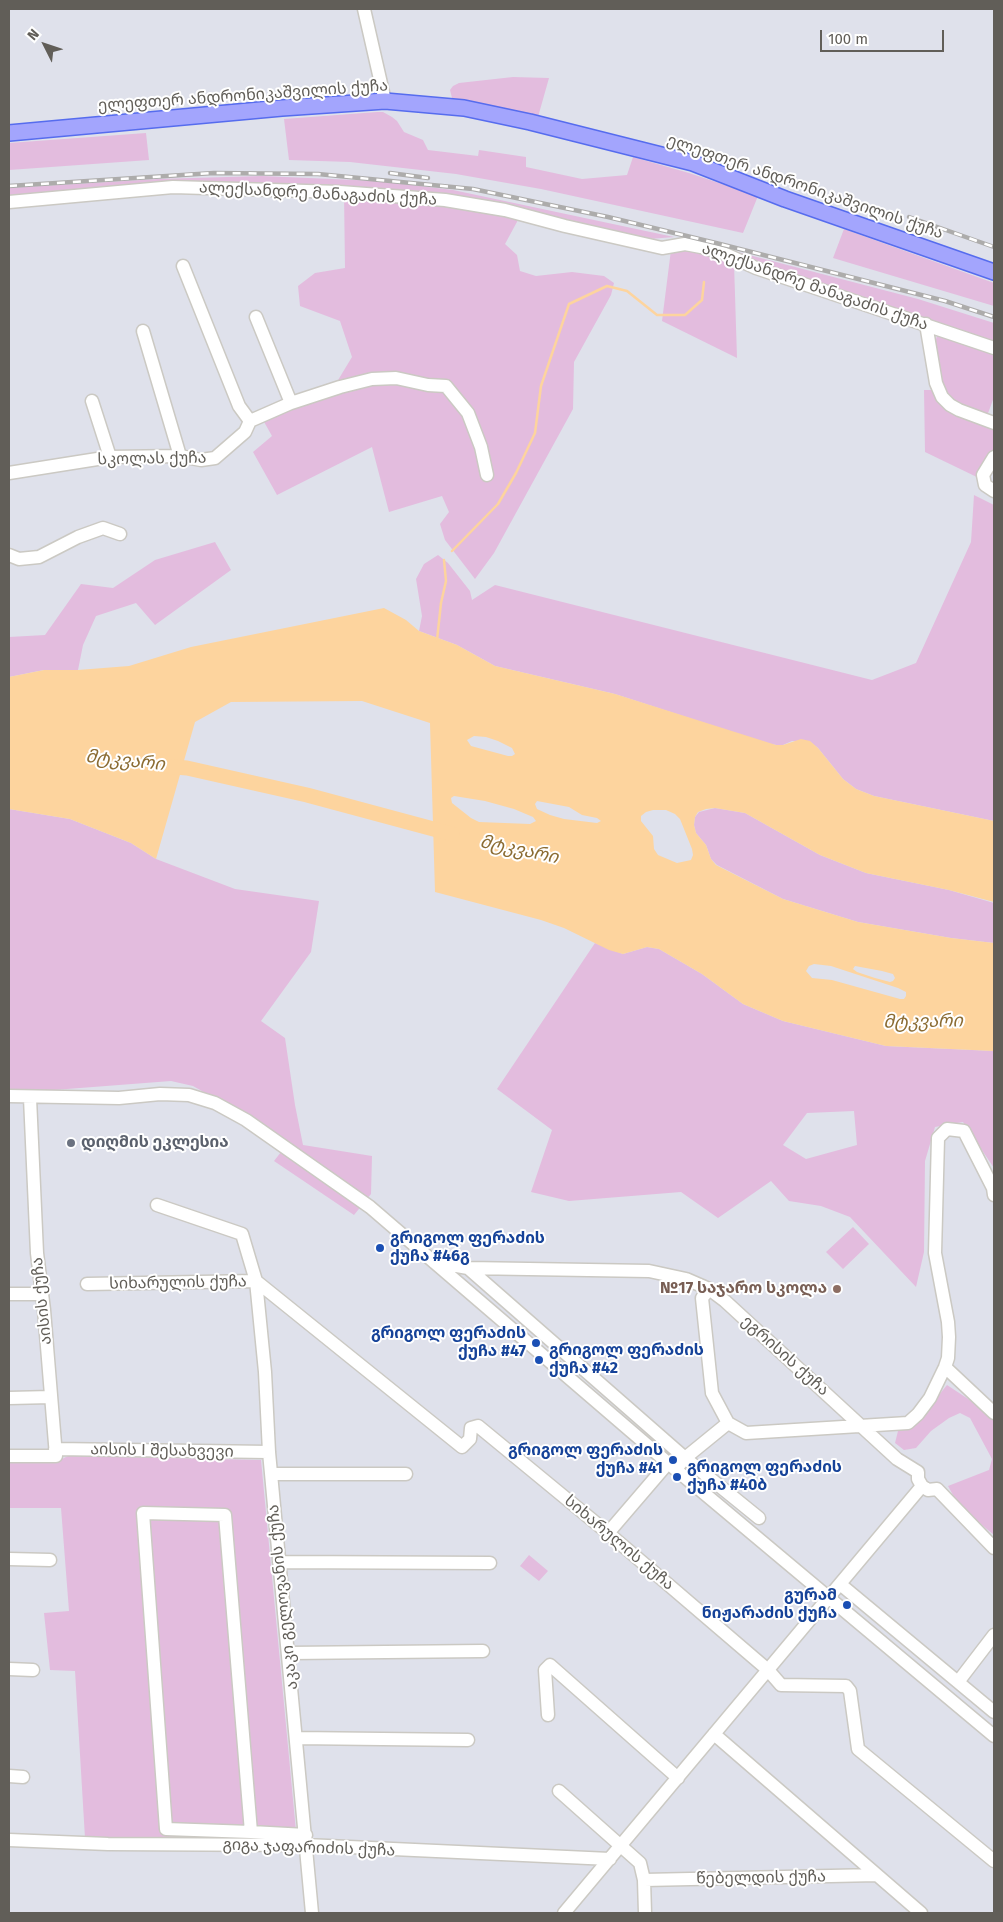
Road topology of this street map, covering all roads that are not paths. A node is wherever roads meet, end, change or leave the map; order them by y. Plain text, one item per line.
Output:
1 (364, 9) edge
2 (385, 101) junction
3 (9, 133) edge
4 (9, 202) edge
5 (183, 266) dead end
6 (994, 272) edge
7 (256, 317) dead end
8 (926, 324) junction
9 (143, 331) dead end
10 (994, 348) edge
11 (92, 401) dead end
12 (291, 404) junction
13 (250, 421) junction
14 (994, 423) edge
15 (180, 456) junction
16 (110, 457) junction
17 (994, 457) edge
18 (9, 473) edge
19 (487, 474) dead end
20 (994, 491) edge
21 (120, 534) dead end
22 (9, 555) edge
23 (9, 1096) edge
24 (30, 1098) junction
25 (994, 1195) edge
26 (157, 1205) dead end
27 (434, 1262) junction
28 (468, 1268) junction
29 (256, 1281) junction
30 (88, 1284) dead end
31 (709, 1289) junction
32 (9, 1294) edge
33 (41, 1294) junction
34 (945, 1368) junction
35 (51, 1397) junction
36 (9, 1398) edge
37 (994, 1413) edge
38 (728, 1423) junction
39 (862, 1426) junction
40 (55, 1449) junction
41 (269, 1452) junction
42 (9, 1456) edge
43 (685, 1458) junction
44 (672, 1466) junction
45 (271, 1474) junction
46 (406, 1474) dead end
47 (922, 1486) junction
48 (759, 1518) dead end
49 (608, 1533) junction
50 (994, 1548) edge
51 (9, 1560) edge
52 (50, 1560) dead end
53 (279, 1562) junction
54 (490, 1563) dead end
55 (840, 1584) junction
56 (828, 1599) junction
57 (994, 1635) edge
58 (483, 1651) dead end
59 (289, 1653) junction
60 (9, 1669) edge
61 (33, 1670) dead end
62 (768, 1670) junction
63 (958, 1682) junction
64 (994, 1712) edge
65 (548, 1715) dead end
66 (714, 1734) junction
67 (994, 1736) edge
68 (296, 1738) junction
69 (468, 1740) dead end
70 (9, 1776) edge
71 (22, 1777) dead end
72 (678, 1778) junction
73 (559, 1791) dead end
74 (251, 1832) junction
75 (9, 1840) edge
76 (306, 1840) junction
77 (620, 1846) junction
78 (610, 1859) junction
79 (994, 1861) edge
80 (877, 1876) junction
81 (644, 1880) junction
82 (312, 1913) edge
83 (564, 1913) edge
84 (645, 1913) edge
85 (921, 1913) edge

1 - 2 street
2 - 3 main road, ელეფთერ ანდრონიკაშვილის ქუჩა
2 - 6 main road, ელეფთერ ანდრონიკაშვილის ქუჩა
4 - 8 street, ალექსანდრე მანაგაძის ქუჩა
5 - 13 street
7 - 12 street
8 - 10 street, ალექსანდრე მანაგაძის ქუჩა
8 - 14 street
9 - 15 street
11 - 16 street
12 - 13 street
12 - 19 street
13 - 15 street, სკოლას ქუჩა
15 - 16 street, სკოლას ქუჩა
16 - 18 street, სკოლას ქუჩა
17 - 20 street
21 - 22 street
23 - 24 street
24 - 27 street
24 - 33 street, აისის ქუჩა
25 - 34 street
26 - 29 street, აკაკი გელოვანის ქუჩა
27 - 28 street, ეგრისის ქუჩა
27 - 44 street
28 - 31 street, ეგრისის ქუჩა
28 - 43 street
29 - 30 street, სიხარულის ქუჩა
29 - 41 street, აკაკი გელოვანის ქუჩა
29 - 49 street, სიხარულის ქუჩა
31 - 38 street
31 - 39 street, ეგრისის ქუჩა
32 - 33 street
33 - 35 street, აისის ქუჩა
34 - 37 street
34 - 39 street
35 - 36 street
35 - 40 street, აისის ქუჩა
38 - 39 street
38 - 43 street
39 - 47 street, ეგრისის ქუჩა
40 - 41 street, აისის I შესახვევი
40 - 42 street
41 - 45 street, აკაკი გელოვანის ქუჩა
43 - 44 street
43 - 48 street
44 - 49 street
44 - 56 street
45 - 46 street
45 - 53 street, აკაკი გელოვანის ქუჩა
47 - 50 street
47 - 55 street
49 - 62 street, სიხარულის ქუჩა
51 - 52 street
53 - 54 street
53 - 59 street, აკაკი გელოვანის ქუჩა
55 - 56 street
55 - 63 street
56 - 62 street
56 - 67 street
57 - 63 street
58 - 59 street
59 - 68 street, აკაკი გელოვანის ქუჩა
60 - 61 street
62 - 66 street
62 - 79 street, სიხარულის ქუჩა
63 - 64 street
65 - 72 street
66 - 72 street
66 - 80 street
68 - 69 street
68 - 76 street, აკაკი გელოვანის ქუჩა
70 - 71 street
72 - 77 street
73 - 77 street
74 - 74 street
74 - 76 street
75 - 76 street, გიგა ჯაფარიძის ქუჩა
76 - 78 street, გიგა ჯაფარიძის ქუჩა
76 - 82 street, აკაკი გელოვანის ქუჩა
77 - 78 street
77 - 81 street
78 - 83 street
80 - 81 street, წებელდის ქუჩა
80 - 85 street
81 - 84 street

